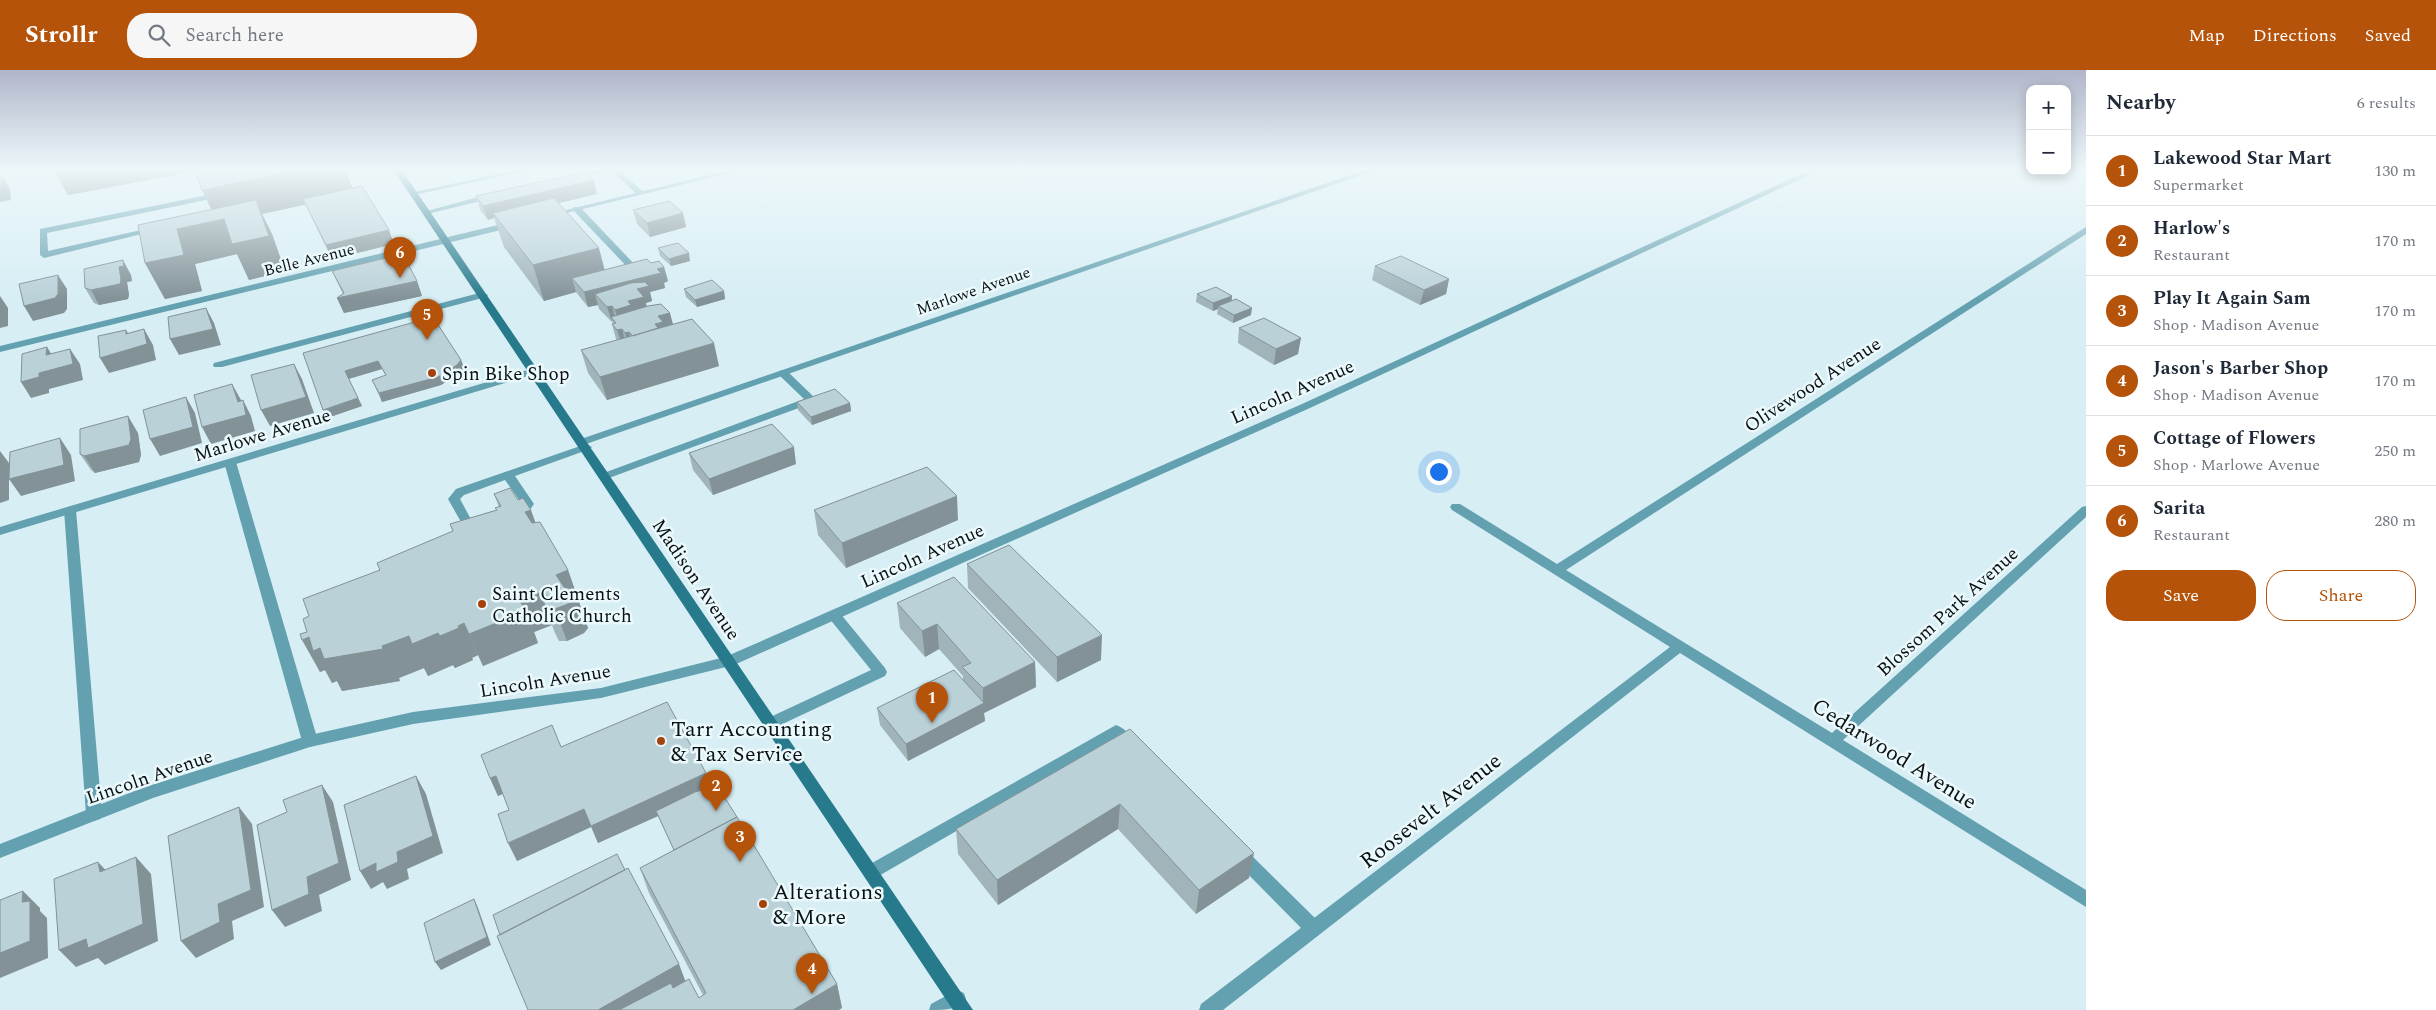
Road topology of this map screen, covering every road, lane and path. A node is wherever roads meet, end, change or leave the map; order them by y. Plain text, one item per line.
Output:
1 (134, 213) edge
2 (428, 213) edge
3 (560, 213) edge
4 (581, 213) edge
5 (1248, 213) edge
6 (1723, 213) edge
7 (538, 218) edge
8 (519, 223) edge
9 (2086, 230) edge
10 (150, 232) edge
11 (446, 241) junction
12 (634, 269) edge
13 (483, 295) junction
14 (0, 350) edge
15 (218, 365) dead end
16 (534, 371) junction
17 (783, 373) junction
18 (584, 445) junction
19 (230, 462) junction
20 (508, 475) junction
21 (604, 476) junction
22 (1456, 507) dead end
23 (70, 510) junction
24 (2086, 510) edge
25 (504, 518) edge
26 (487, 524) edge
27 (0, 531) edge
28 (1558, 570) junction
29 (834, 615) junction
30 (1680, 646) junction
31 (729, 661) junction
32 (771, 723) junction
33 (310, 741) junction
34 (1834, 741) junction
35 (1144, 758) edge
36 (94, 814) junction
37 (1227, 842) edge
38 (0, 851) edge
39 (871, 872) junction
40 (2086, 899) edge
41 (1314, 928) junction
42 (961, 1004) edge
43 (938, 1010) edge
44 (1208, 1010) edge

1 - 10 street
2 - 11 main road, Madison Avenue
3 - 7 street
4 - 12 street
5 - 17 street, Marlowe Avenue
6 - 29 street, Lincoln Avenue
8 - 11 street, Belle Avenue
9 - 28 street, Olivewood Avenue
11 - 13 main road, Madison Avenue
11 - 14 street, Belle Avenue
13 - 15 street
13 - 16 main road, Madison Avenue
16 - 18 main road, Madison Avenue
16 - 19 street, Marlowe Avenue
17 - 18 street, Marlowe Avenue
17 - 21 street
18 - 20 street, Marlowe Avenue
18 - 21 main road, Madison Avenue
19 - 23 street, Marlowe Avenue
19 - 33 street
20 - 25 street
20 - 26 street, Marlowe Avenue
21 - 31 main road, Madison Avenue
22 - 28 street
23 - 27 street, Marlowe Avenue
23 - 36 street
24 - 34 street, Blossom Park Avenue
28 - 30 street
29 - 31 street, Lincoln Avenue
29 - 32 street
30 - 34 street, Cedarwood Avenue
30 - 41 street, Roosevelt Avenue
31 - 32 main road, Madison Avenue
31 - 33 street, Lincoln Avenue
32 - 39 main road, Madison Avenue
33 - 36 street, Lincoln Avenue
34 - 40 street, Cedarwood Avenue
35 - 39 street
36 - 38 street, Lincoln Avenue
37 - 41 street
39 - 42 main road, Madison Avenue
41 - 44 street, Roosevelt Avenue
42 - 43 street

